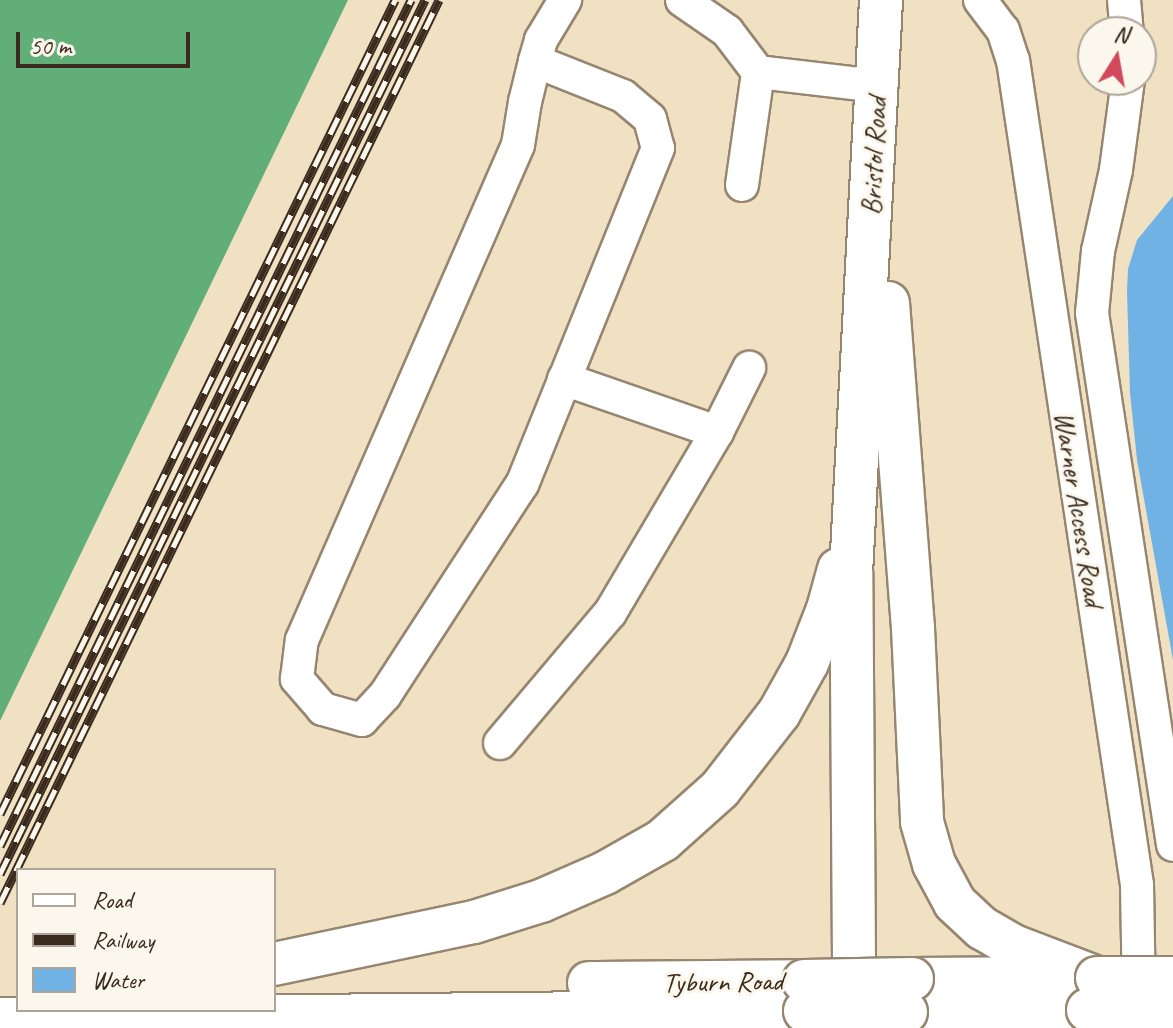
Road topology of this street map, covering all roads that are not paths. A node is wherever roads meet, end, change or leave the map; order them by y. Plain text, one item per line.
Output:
1 (565, 0) edge
2 (682, 0) edge
3 (881, 0) edge
4 (980, 0) edge
5 (535, 61) junction
6 (758, 72) junction
7 (877, 86) junction
8 (1126, 96) edge
9 (742, 185) dead end
10 (871, 203) junction
11 (866, 313) junction
12 (749, 368) dead end
13 (564, 379) junction
14 (717, 432) junction
15 (500, 743) dead end
16 (1173, 845) edge
17 (276, 964) edge
18 (1173, 978) edge
19 (276, 987) edge
20 (1092, 994) junction
21 (805, 996) junction
22 (1173, 1008) edge
23 (596, 1012) junction
24 (0, 1019) edge
25 (42, 1028) edge
26 (537, 1028) edge
27 (844, 1028) edge
28 (860, 1028) edge
29 (1138, 1028) edge

1 - 5 street
2 - 6 street
3 - 7 main road, Bristol Road
4 - 29 street, Warner Access Road
5 - 13 street
5 - 13 street
6 - 7 street
6 - 9 street
7 - 10 main road, Bristol Road
8 - 16 street
10 - 11 main road, Bristol Road
10 - 20 main road
11 - 17 main road
11 - 27 main road
11 - 28 main road
12 - 14 street
13 - 14 street
14 - 15 street
18 - 20 main road, Tyburn Road, bridge
19 - 21 main road, Tyburn Road
20 - 21 main road, Tyburn Road, bridge
20 - 22 main road, Tyburn Road, bridge
21 - 23 main road, Tyburn Road
23 - 24 main road, Tyburn Road
23 - 26 main road
24 - 25 main road

